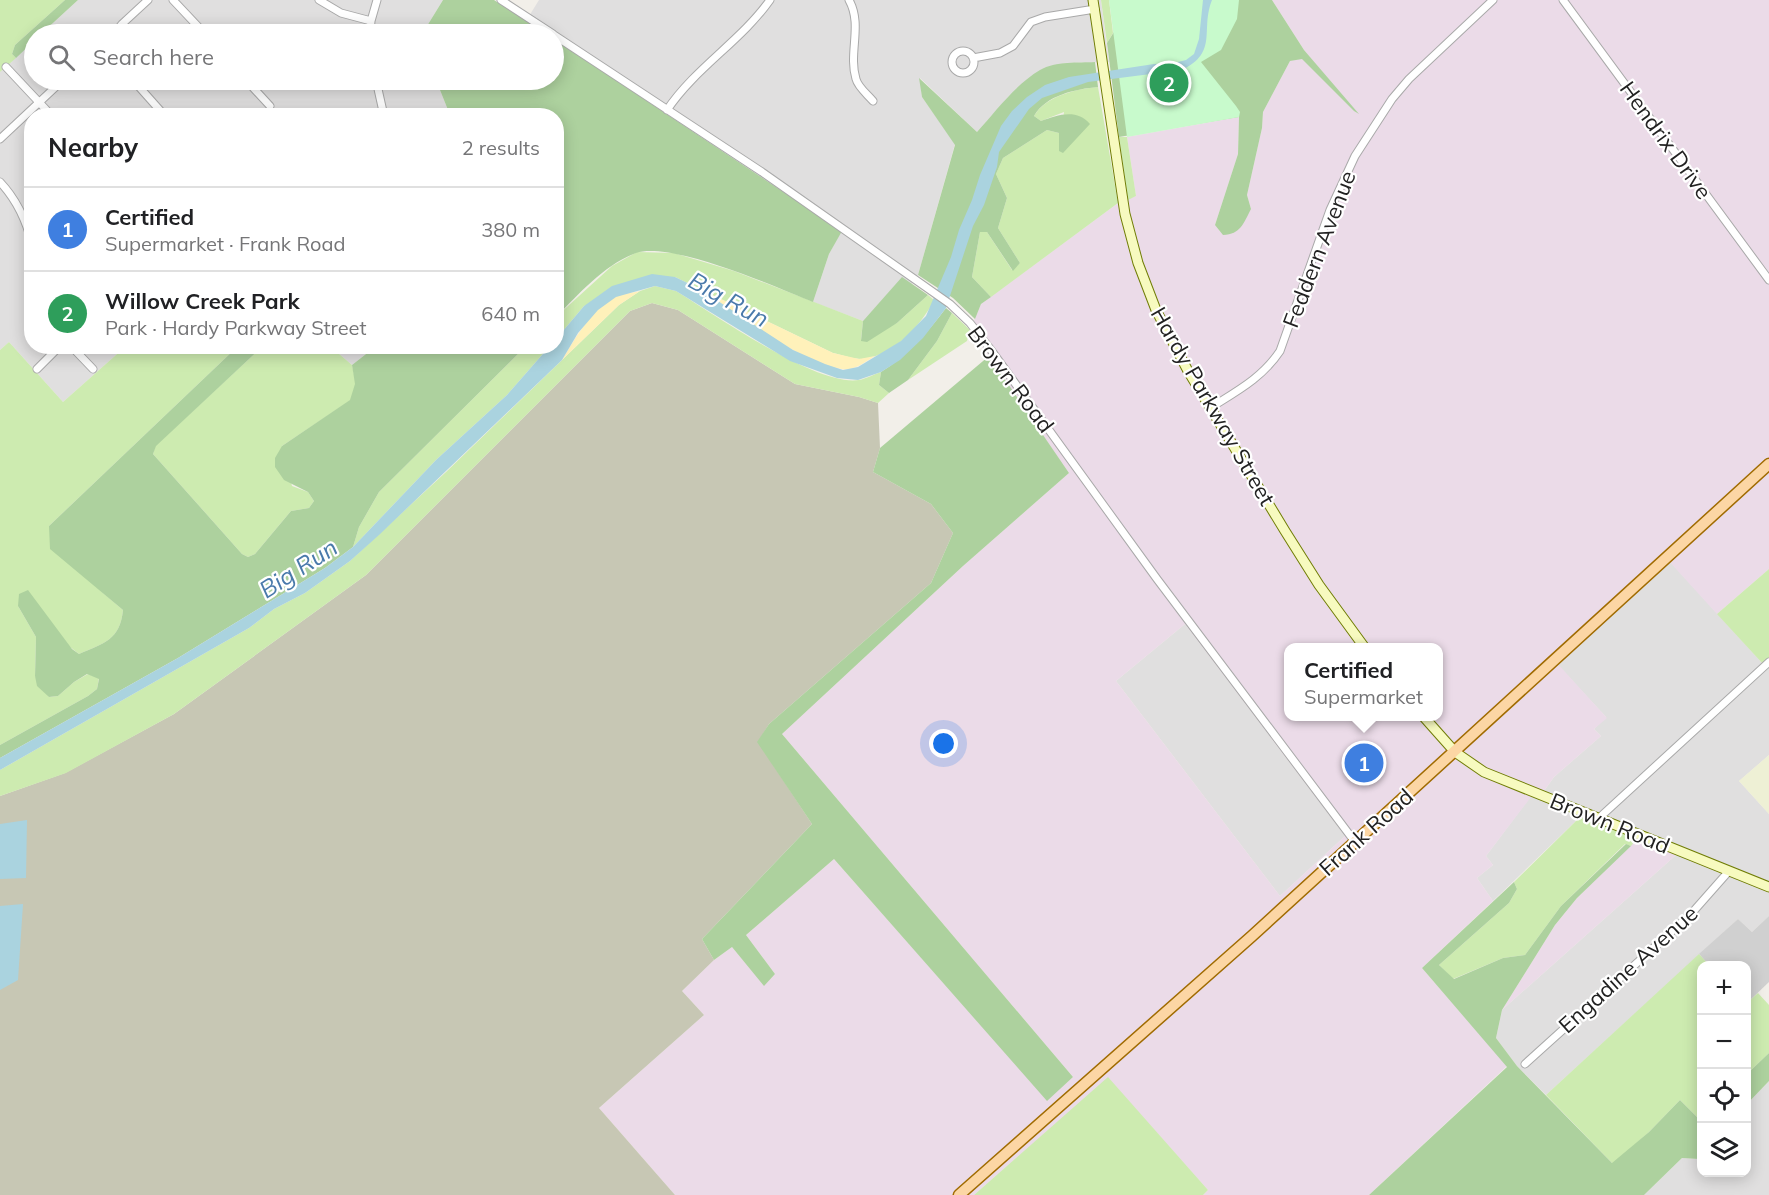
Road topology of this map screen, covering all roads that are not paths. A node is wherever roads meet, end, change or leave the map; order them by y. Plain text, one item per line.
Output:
1 (148, 0) edge
2 (173, 0) edge
3 (319, 0) edge
4 (377, 0) edge
5 (501, 0) edge
6 (770, 0) edge
7 (849, 0) edge
8 (1493, 0) edge
9 (1563, 0) edge
10 (1094, 5) edge
11 (371, 21) junction
12 (124, 24) edge
13 (196, 24) edge
14 (371, 24) edge
15 (537, 24) edge
16 (564, 42) edge
17 (973, 58) dead end
18 (6, 67) dead end
19 (24, 86) edge
20 (28, 90) edge
21 (52, 90) edge
22 (142, 90) edge
23 (255, 90) edge
24 (378, 90) edge
25 (873, 101) dead end
26 (39, 102) junction
27 (270, 106) dead end
28 (33, 108) edge
29 (45, 108) edge
30 (158, 108) edge
31 (382, 108) edge
32 (667, 110) junction
33 (24, 116) edge
34 (0, 139) edge
35 (0, 182) edge
36 (24, 220) edge
37 (1769, 280) edge
38 (52, 354) edge
39 (79, 354) edge
40 (37, 369) dead end
41 (93, 369) dead end
42 (1210, 408) junction
43 (1769, 464) edge
44 (1361, 643) edge
45 (1769, 662) edge
46 (1427, 721) edge
47 (1455, 752) junction
48 (1599, 818) junction
49 (1355, 842) junction
50 (1730, 871) junction
51 (1769, 887) edge
52 (1525, 1064) dead end
53 (959, 1195) edge

1 - 12 street
2 - 13 street
3 - 11 street
4 - 11 street
5 - 15 street, Brown Road
6 - 32 street
7 - 25 street
8 - 42 street, Feddern Avenue
9 - 37 street, Hendrix Drive
10 - 17 street
10 - 42 main road, Hardy Parkway Street
11 - 14 street
16 - 32 street, Brown Road
18 - 19 street
20 - 26 street
21 - 26 street
22 - 30 street
23 - 27 street
24 - 31 street
26 - 28 street
26 - 29 street
32 - 49 street, Brown Road
33 - 34 street
35 - 36 street
38 - 40 street
39 - 41 street
42 - 44 main road, Hardy Parkway Street
43 - 47 main road, Frank Road
45 - 48 street
46 - 47 main road
47 - 48 main road, Brown Road
47 - 49 main road, Frank Road
48 - 50 main road, Brown Road
49 - 53 main road, Frank Road
50 - 51 main road, Brown Road
50 - 52 street, Engadine Avenue

